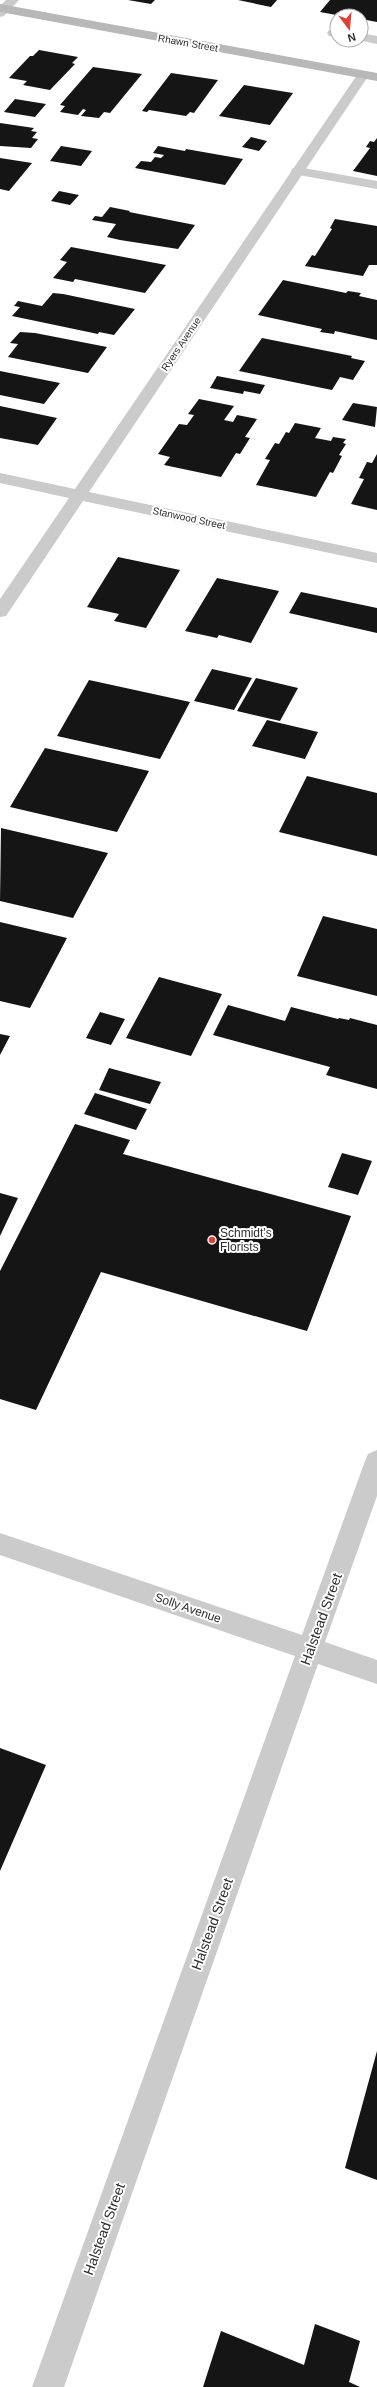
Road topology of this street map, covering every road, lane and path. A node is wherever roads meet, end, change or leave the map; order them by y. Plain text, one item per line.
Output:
1 (13, 0) edge
2 (1, 10) edge
3 (370, 76) edge
4 (298, 171) junction
5 (377, 185) edge
6 (0, 478) edge
7 (79, 495) junction
8 (377, 558) edge
9 (0, 612) edge
10 (377, 1461) edge
11 (0, 1544) edge
12 (310, 1649) junction
13 (377, 1672) edge
14 (48, 2387) edge

1 - 2 street
2 - 3 main road, Rhawn Street
3 - 4 street, Ryers Avenue
4 - 5 street
4 - 7 street, Ryers Avenue
6 - 7 street, Stanwood Street
7 - 8 street, Stanwood Street
7 - 9 street, Ryers Avenue
10 - 12 street, Halstead Street
11 - 12 street, Solly Avenue
12 - 13 street, Solly Avenue
12 - 14 street, Halstead Street

